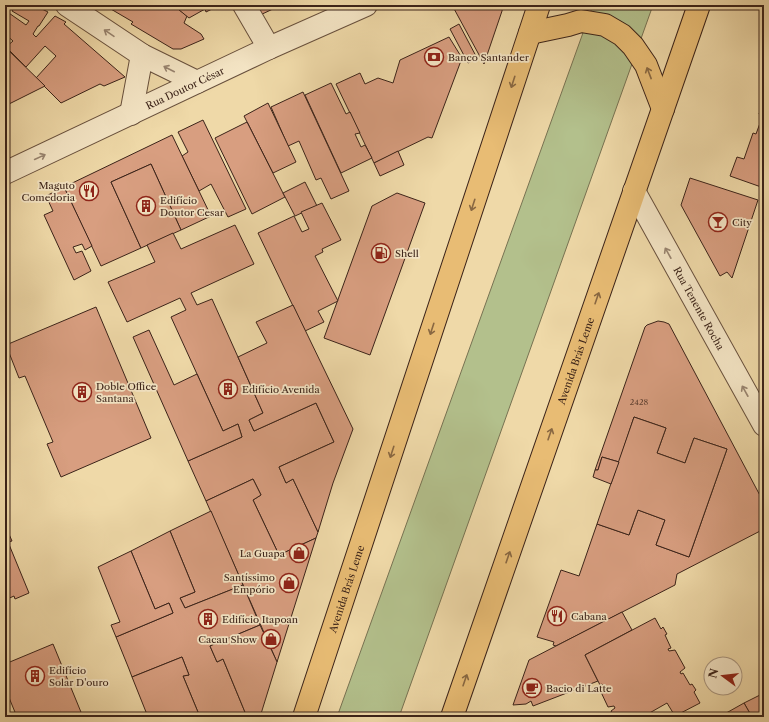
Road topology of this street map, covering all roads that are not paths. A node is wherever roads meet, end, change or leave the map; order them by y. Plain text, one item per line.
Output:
1 (67, 5) edge
2 (244, 5) edge
3 (366, 5) edge
4 (539, 5) edge
5 (699, 5) edge
6 (530, 32) junction
7 (269, 48) junction
8 (142, 55) junction
9 (196, 82) junction
10 (663, 109) junction
11 (131, 114) junction
12 (5, 174) edge
13 (634, 192) junction
14 (764, 425) edge
15 (304, 717) edge
16 (452, 717) edge

8 -> 1 street
2 - 7 street
3 - 7 street, Rua Doutor César
4 - 6 main road, Avenida Brás Leme
5 - 10 main road, Avenida Brás Leme
10 -> 6 main road
6 -> 15 main road, Avenida Brás Leme
7 - 9 street, Rua Doutor César
9 -> 8 street
8 - 11 street
9 - 11 street, Rua Doutor César
10 - 13 main road, Avenida Brás Leme
12 -> 11 street, Rua Doutor César
14 -> 13 street, Rua Tenente Rocha
16 -> 13 main road, Avenida Brás Leme

